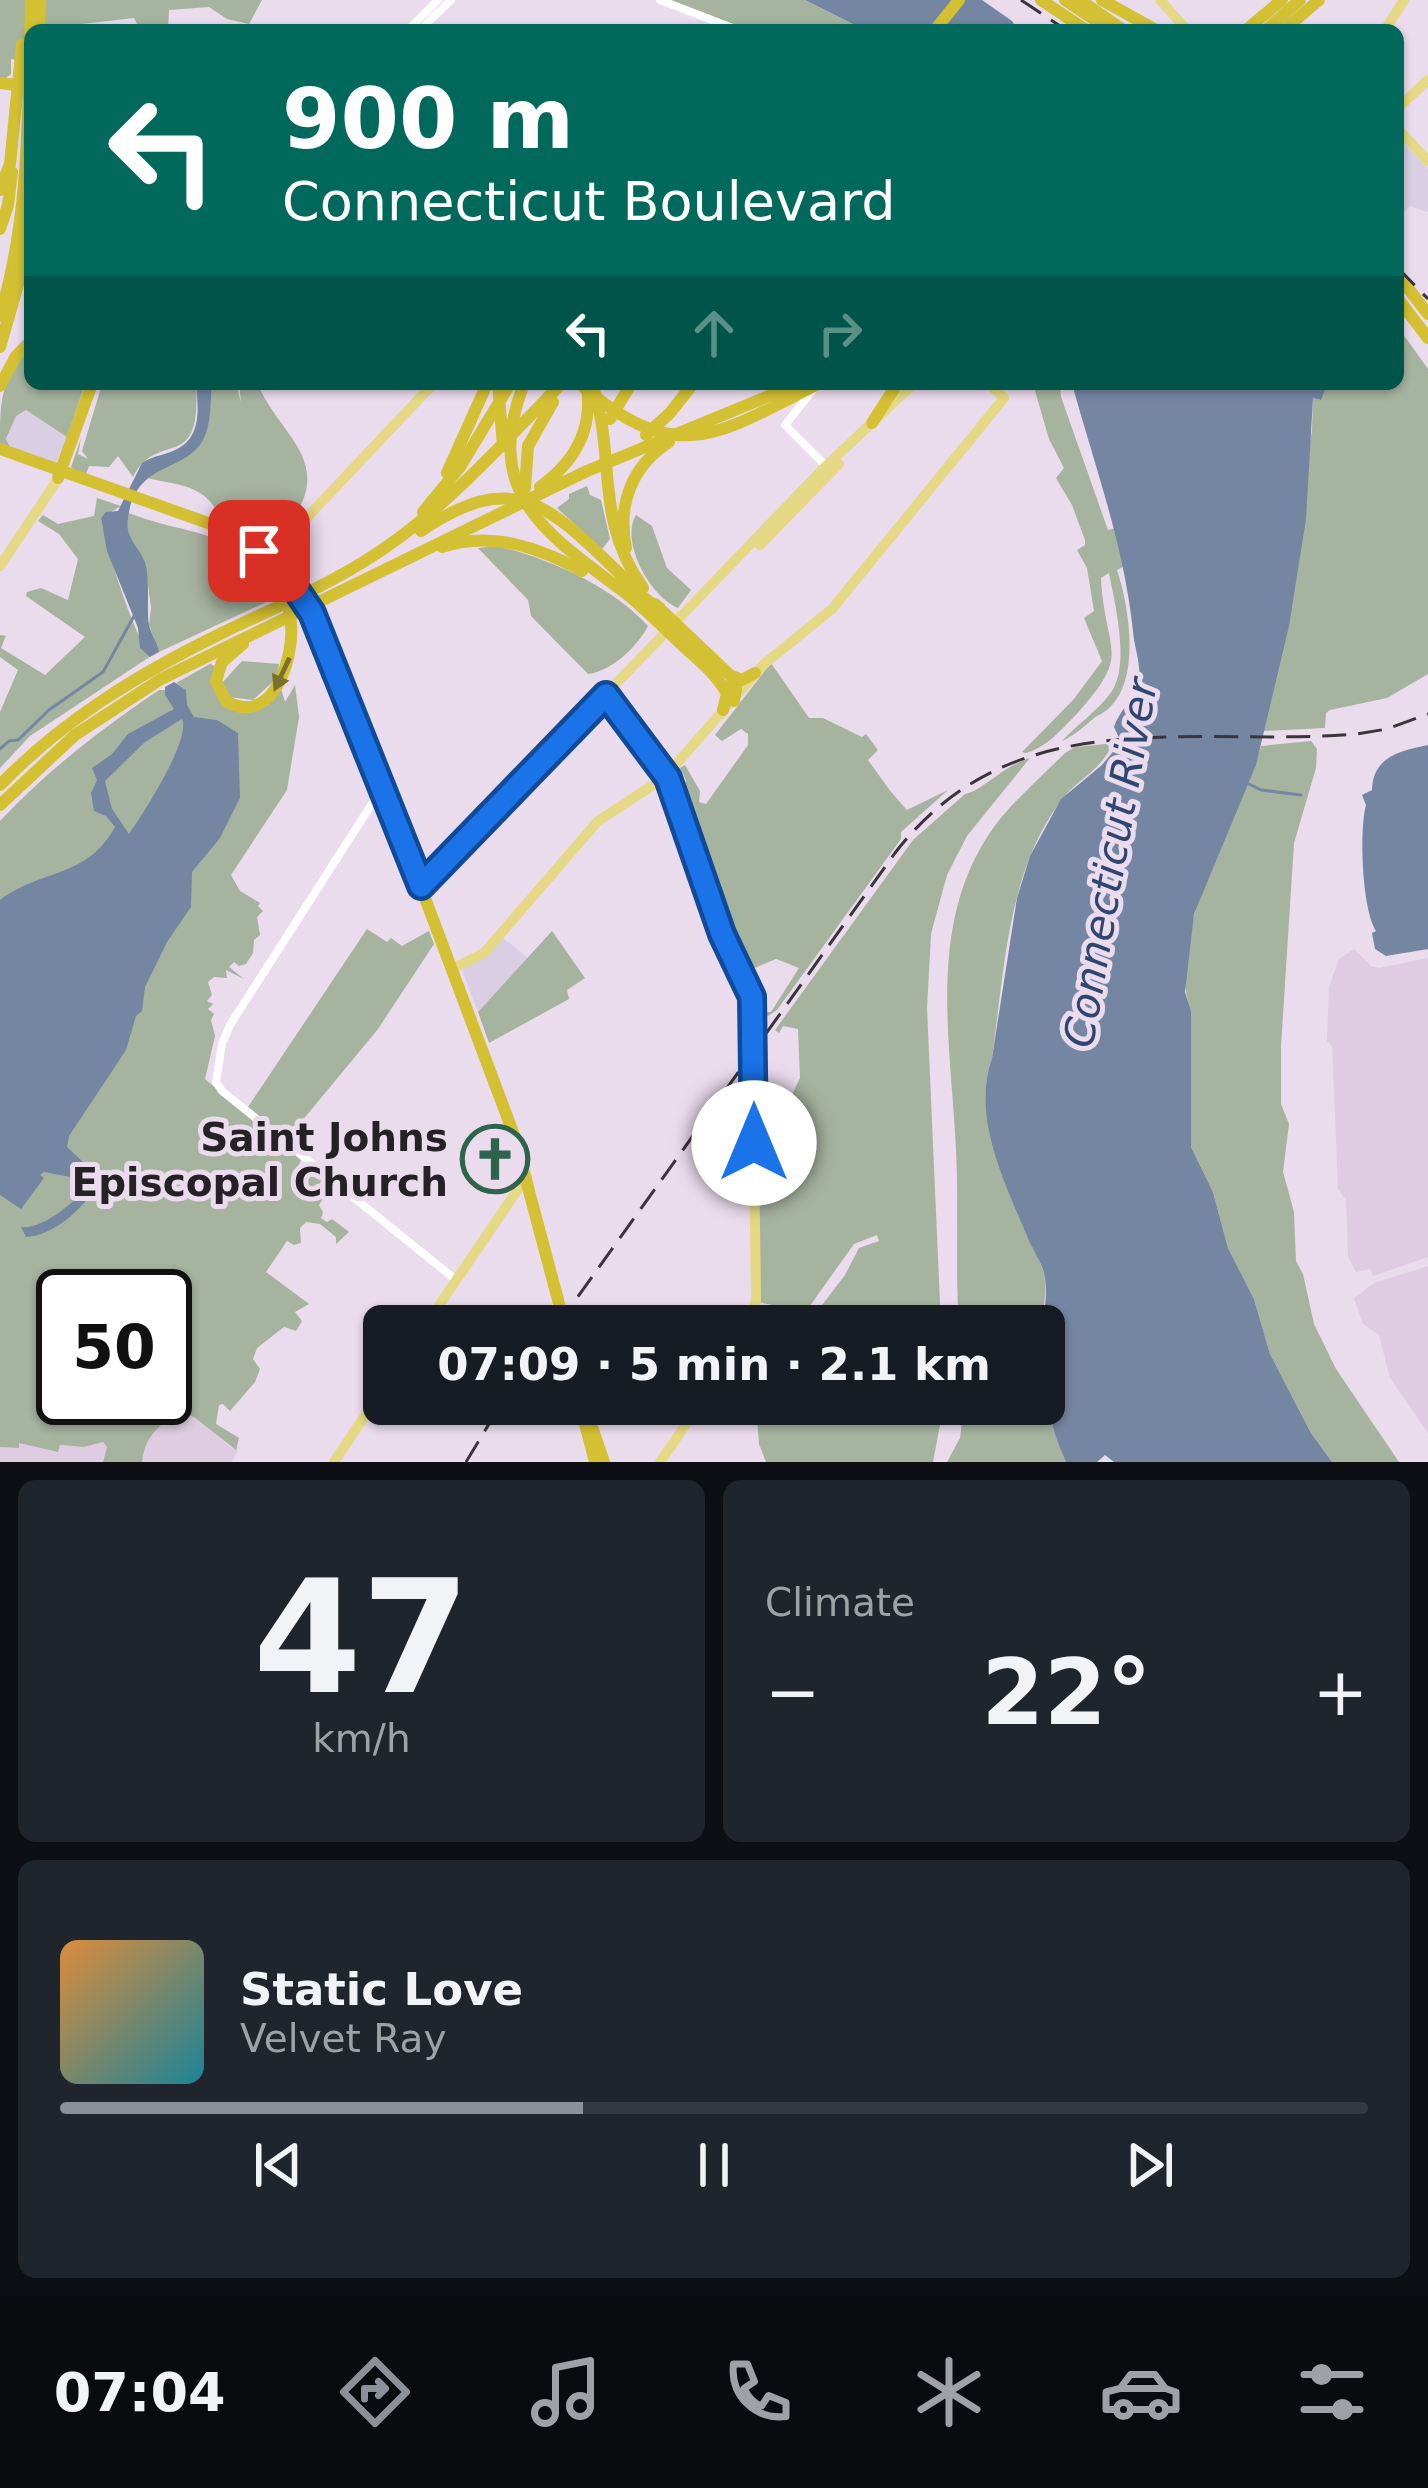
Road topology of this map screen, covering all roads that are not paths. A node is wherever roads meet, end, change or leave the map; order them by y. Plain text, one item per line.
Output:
1 (438, 0) edge
2 (451, 0) edge
3 (660, 0) edge
4 (959, 0) edge
5 (969, 0) edge
6 (1038, 0) edge
7 (1080, 0) edge
8 (1090, 0) edge
9 (1319, 0) edge
10 (1062, 3) edge
11 (1107, 3) edge
12 (1288, 11) edge
13 (419, 24) edge
14 (421, 24) edge
15 (722, 24) edge
16 (940, 24) edge
17 (949, 24) edge
18 (1110, 24) edge
19 (1113, 24) edge
20 (1114, 24) edge
21 (1145, 24) edge
22 (1258, 24) edge
23 (24, 38) edge
24 (24, 55) edge
25 (1428, 80) edge
26 (1404, 102) edge
27 (1404, 135) edge
28 (17, 150) junction
29 (1428, 161) edge
30 (0, 190) edge
31 (0, 229) edge
32 (24, 255) edge
33 (1404, 288) edge
34 (0, 316) edge
35 (1424, 318) edge
36 (1428, 338) edge
37 (0, 347) edge
38 (24, 348) edge
39 (0, 386) edge
40 (90, 390) edge
41 (427, 390) edge
42 (485, 390) edge
43 (499, 390) edge
44 (506, 390) edge
45 (522, 390) edge
46 (558, 390) edge
47 (560, 390) edge
48 (586, 390) edge
49 (588, 390) edge
50 (592, 390) edge
51 (627, 390) edge
52 (688, 390) edge
53 (797, 390) edge
54 (802, 390) edge
55 (808, 390) edge
56 (902, 390) edge
57 (902, 390) edge
58 (995, 390) edge
59 (872, 423) joint
60 (696, 425) junction
61 (604, 449) junction
62 (508, 451) junction
63 (0, 452) edge
64 (829, 468) junction
65 (600, 470) junction
66 (59, 476) junction
67 (129, 499) junction
68 (526, 502) junction
69 (407, 526) junction
70 (284, 543) junction
71 (249, 544) junction
72 (423, 550) junction
73 (266, 562) junction
74 (0, 566) edge
75 (339, 577) junction
76 (294, 584) junction
77 (313, 595) junction
78 (627, 595) junction
79 (655, 603) junction
80 (283, 612) junction
81 (313, 623) junction
82 (268, 626) junction
83 (715, 676) junction
84 (738, 688) junction
85 (606, 695) junction
86 (666, 776) junction
87 (0, 783) edge
88 (383, 787) junction
89 (0, 802) edge
90 (421, 886) junction
91 (452, 969) junction
92 (527, 1176) junction
93 (456, 1280) junction
94 (439, 1305) edge
95 (560, 1305) edge
96 (755, 1305) edge
97 (363, 1420) edge
98 (585, 1425) edge
99 (591, 1425) edge
100 (686, 1425) edge
101 (338, 1460) edge
102 (595, 1462) edge
103 (604, 1462) edge
104 (660, 1462) edge

1 - 13 street
2 - 14 street
3 - 15 street
4 - 16 highway
5 - 17 highway
6 - 10 highway
7 - 19 highway
8 - 20 highway
9 - 12 highway
10 - 18 highway
11 - 21 highway
12 - 22 highway
23 - 28 highway
24 - 28 highway
25 - 26 main road
27 - 29 main road
28 - 30 highway
28 - 31 highway
28 - 34 highway
32 - 37 highway
33 - 35 highway
35 - 36 highway
38 - 39 highway
40 - 66 highway
41 - 70 main road
42 - 69 highway
43 - 62 highway
44 - 69 highway
45 - 62 highway
46 - 75 highway
47 - 68 highway
48 - 68 highway
49 - 61 highway
50 - 54 highway
51 - 61 highway
52 - 65 highway
53 - 60 highway
55 - 64 street
56 - 59 highway
57 - 64 main road
58 - 84 main road
59 - 64 main road
60 - 65 highway
60 - 79 highway
61 - 65 highway
62 - 68 highway
63 - 66 highway
64 - 85 main road
65 - 68 highway
65 - 79 highway
66 - 67 highway
66 - 74 main road
67 - 71 highway
67 - 73 highway
68 - 72 highway
68 - 78 highway
69 - 75 highway
70 - 71 highway
70 - 73 main road
70 - 76 highway
71 - 73 highway
72 - 77 highway
72 - 78 highway
73 - 76 highway
73 - 81 highway
73 -> 82 highway
75 - 77 highway
76 - 81 highway
77 - 79 highway
77 - 80 highway
78 - 83 highway
79 - 84 highway
80 - 82 highway
80 - 87 highway
81 - 88 highway
82 - 89 highway
83 - 84 highway
83 - 84 highway
84 - 86 main road
85 - 86 main road
85 - 90 main road
86 - 91 main road
86 - 96 main road
88 - 90 highway
88 - 93 street
90 - 91 highway
91 - 92 highway
92 - 93 main road
92 - 95 highway
93 - 94 main road
97 - 101 main road
98 - 102 highway
99 - 103 highway
100 - 104 main road

